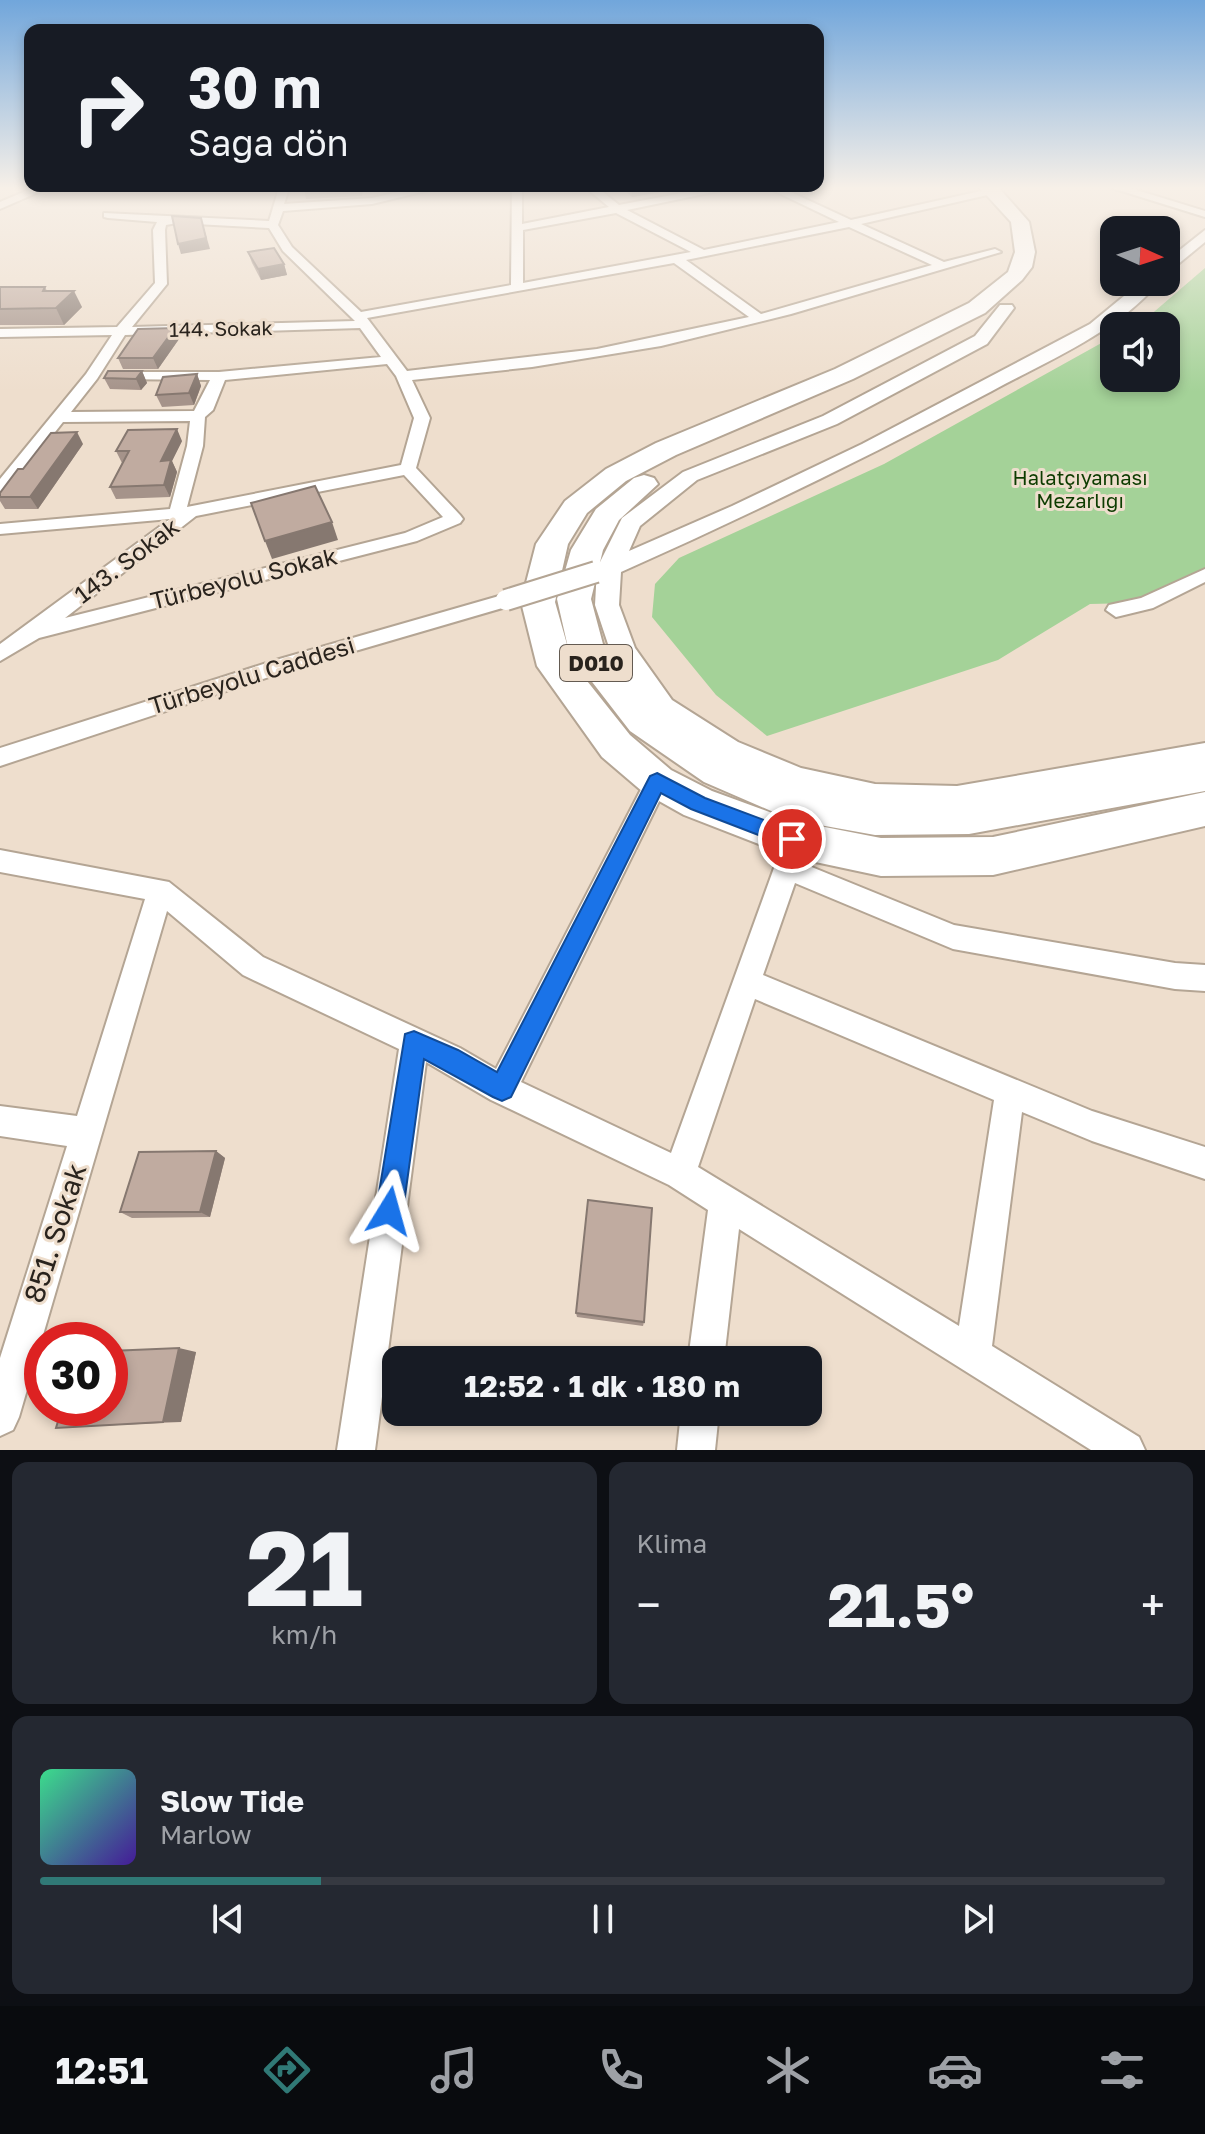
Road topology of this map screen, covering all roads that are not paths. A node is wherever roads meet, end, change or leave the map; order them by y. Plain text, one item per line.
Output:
1 (160, 256) edge
2 (294, 256) edge
3 (517, 256) edge
4 (694, 256) edge
5 (920, 256) edge
6 (980, 256) edge
7 (1022, 256) edge
8 (677, 259) junction
9 (941, 265) junction
10 (1043, 271) dead end
11 (517, 288) junction
12 (1134, 296) edge
13 (1006, 308) junction
14 (758, 318) junction
15 (361, 320) junction
16 (121, 331) junction
17 (0, 333) edge
18 (390, 360) junction
19 (92, 376) junction
20 (219, 376) junction
21 (403, 376) junction
22 (198, 416) junction
23 (60, 417) junction
24 (408, 469) junction
25 (0, 490) edge
26 (184, 513) junction
27 (0, 529) edge
28 (603, 570) junction
29 (1205, 575) edge
30 (1116, 610) dead end
31 (32, 633) junction
32 (0, 654) edge
33 (1205, 754) edge
34 (0, 757) edge
35 (1205, 775) edge
36 (657, 781) junction
37 (1205, 809) edge
38 (0, 861) edge
39 (160, 890) junction
40 (1205, 978) edge
41 (747, 982) junction
42 (414, 1043) junction
43 (502, 1089) junction
44 (1010, 1091) junction
45 (0, 1121) edge
46 (87, 1133) junction
47 (1205, 1163) edge
48 (680, 1174) junction
49 (726, 1200) junction
50 (708, 1346) edge
51 (973, 1354) junction
52 (0, 1417) edge
53 (699, 1426) edge
54 (356, 1450) edge
55 (696, 1450) edge
56 (1126, 1450) edge

1 - 16 street
2 - 15 street
3 - 11 street
4 - 8 street, 144. Sokak
5 - 9 street
6 - 9 street
7 - 36 highway, D010
8 - 11 street, 144. Sokak
8 - 14 street
9 - 14 street
10 - 13 highway, D010
11 - 15 street, 144. Sokak
12 - 28 street
13 - 28 street
13 - 35 highway, D010
14 - 21 street
15 - 16 street, 144. Sokak
15 - 18 street
16 - 17 street, 144. Sokak
16 - 19 street
18 - 20 street
18 - 21 street
19 - 20 street
19 - 23 street
20 - 22 street
21 - 24 street
22 - 23 street
22 - 26 street
23 - 25 street
24 - 26 street, 143. Sokak
24 - 31 street, Türbeyolu Sokak
26 - 27 street
26 - 31 street, 143. Sokak
28 - 33 street
28 - 34 street, Türbeyolu Caddesi, bridge
29 - 30 street
31 - 32 street, 143. Sokak
36 - 37 highway, D010
36 - 43 street
38 - 39 street
39 - 42 street
39 - 46 street
40 - 41 street
41 - 44 street
41 - 48 street
42 - 43 street
42 - 54 street
43 - 48 street
44 - 47 street
44 - 51 street
45 - 46 street, 851. Sokak
46 - 52 street, 851. Sokak
48 - 49 street
49 - 50 street
49 - 51 street
51 - 56 street
53 - 55 street

